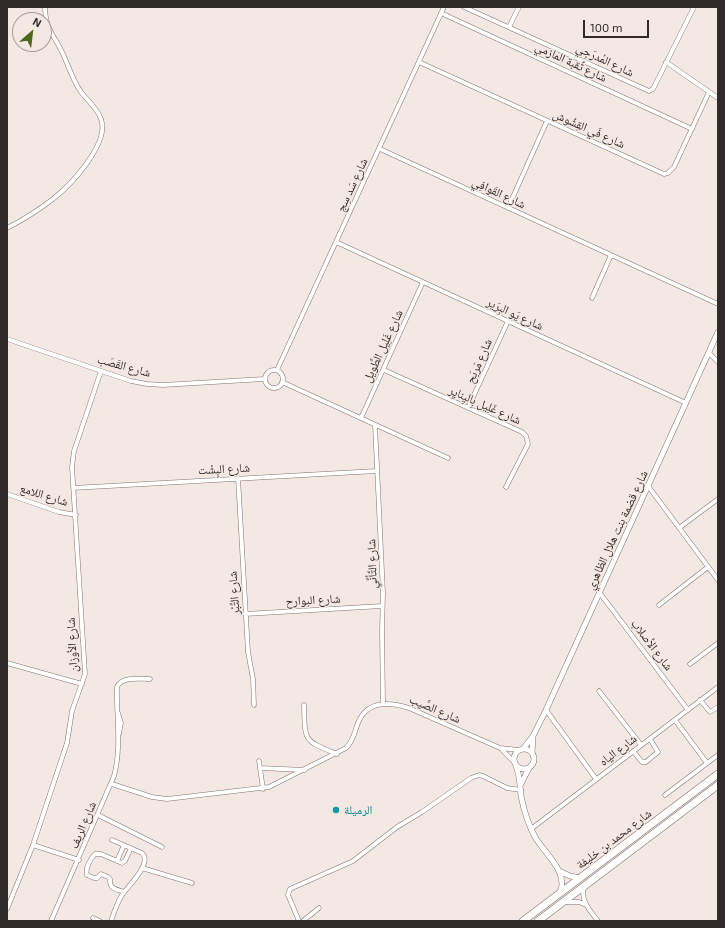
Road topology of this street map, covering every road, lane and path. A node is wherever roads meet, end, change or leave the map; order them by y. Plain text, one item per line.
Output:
1 (45, 7) edge
2 (444, 7) edge
3 (464, 7) edge
4 (519, 7) edge
5 (694, 7) edge
6 (441, 13) junction
7 (509, 27) junction
8 (419, 62) junction
9 (666, 62) junction
10 (709, 92) junction
11 (718, 98) edge
12 (547, 121) junction
13 (692, 129) junction
14 (380, 149) junction
15 (508, 208) junction
16 (7, 228) edge
17 (336, 242) junction
18 (610, 255) junction
19 (424, 282) junction
20 (592, 298) dead end
21 (718, 304) edge
22 (508, 321) junction
23 (718, 332) edge
24 (7, 339) edge
25 (708, 353) junction
26 (718, 362) edge
27 (277, 370) junction
28 (384, 370) junction
29 (100, 371) junction
30 (264, 379) junction
31 (282, 382) junction
32 (686, 403) junction
33 (468, 408) junction
34 (361, 418) junction
35 (375, 425) junction
36 (448, 458) dead end
37 (376, 471) junction
38 (238, 478) junction
39 (648, 486) junction
40 (506, 487) dead end
41 (73, 488) junction
42 (7, 494) edge
43 (718, 499) edge
44 (76, 515) junction
45 (679, 528) junction
46 (708, 567) junction
47 (718, 580) edge
48 (599, 592) junction
49 (659, 605) dead end
50 (382, 606) junction
51 (245, 614) junction
52 (718, 643) edge
53 (7, 663) edge
54 (690, 664) dead end
55 (150, 679) dead end
56 (82, 684) junction
57 (718, 687) edge
58 (599, 691) dead end
59 (700, 700) junction
60 (383, 703) junction
61 (254, 705) dead end
62 (304, 705) dead end
63 (718, 707) edge
64 (546, 710) junction
65 (688, 710) junction
66 (675, 720) junction
67 (533, 736) junction
68 (650, 739) junction
69 (641, 746) junction
70 (500, 748) junction
71 (521, 750) junction
72 (633, 751) junction
73 (337, 754) junction
74 (532, 754) junction
75 (718, 755) edge
76 (259, 761) dead end
77 (707, 763) junction
78 (515, 764) junction
79 (260, 768) junction
80 (529, 768) junction
81 (306, 770) junction
82 (718, 774) edge
83 (596, 779) junction
84 (112, 784) junction
85 (718, 785) edge
86 (521, 788) junction
87 (263, 789) junction
88 (665, 795) dead end
89 (98, 815) junction
90 (531, 829) junction
91 (112, 840) dead end
92 (33, 845) junction
93 (124, 845) junction
94 (162, 847) dead end
95 (131, 848) junction
96 (78, 860) junction
97 (116, 861) junction
98 (142, 868) junction
99 (559, 871) junction
100 (581, 878) junction
101 (192, 883) dead end
102 (584, 886) junction
103 (124, 892) junction
104 (558, 895) junction
105 (562, 903) junction
106 (586, 906) junction
107 (319, 908) dead end
108 (7, 909) edge
109 (93, 918) dead end
110 (52, 921) edge
111 (100, 921) edge
112 (111, 921) edge
113 (298, 921) edge
114 (303, 921) edge
115 (523, 921) edge
116 (538, 921) edge
117 (598, 921) edge

1 - 16 street
2 - 6 street, شارع سَد سِج
3 - 7 street, شارع المُدرَجِي
4 - 7 street
5 - 9 street, شارع المُدرَجِي
6 - 8 street, شارع سَد سِج
6 - 13 street, شارع ثُقبة المازمي
7 - 9 street, شارع المُدرَجِي
8 - 12 street, شارع فَي القِشُوش
8 - 14 street, شارع سَد سِج
9 - 10 street
10 - 11 street
10 - 13 street, شارع فَي القِشُوش
12 - 13 street, شارع فَي القِشُوش
12 - 15 street
14 - 15 street, شارع القَوافِي
14 - 17 street, شارع سَد سِج
15 - 18 street, شارع القَوافِي
17 - 19 street, شارع يَو البِرَير
17 - 27 street, شارع سَد سِج
18 - 20 street
18 - 21 street, شارع القَوافِي
19 - 22 street, شارع يَو البِرَير
19 - 28 street, شارع غَلِيل الطَّويل
22 - 32 street, شارع يَو البِرَير
22 - 33 street, شارع مَربَح
23 - 25 street, شارع قضمة بنت هلال الظاهري
24 - 29 street, شارع القَصَب
25 - 26 street
25 - 32 street, شارع قضمة بنت هلال الظاهري
27 - 30 street
27 - 31 street
28 - 33 street, شارع غَلِيل بِاليِنايِر
28 - 34 street, شارع غَلِيل الطَّويل
29 - 30 street, شارع القَصَب
29 - 41 street, شارع الأوزان
30 - 31 street
31 - 34 street
32 - 39 street, شارع قضمة بنت هلال الظاهري
33 - 40 street, شارع غَلِيل بِاليِنايِر
34 - 35 street
35 - 36 street
35 - 37 street, شارع التَّأنِّي
37 - 38 street, شارع البِشْت
37 - 50 street, شارع التَّأنِّي
38 - 41 street, شارع البِشْت
38 - 51 street, شارع التِّبْر
39 - 45 street
39 - 48 street, شارع قضمة بنت هلال الظاهري
41 - 44 street, شارع الأوزان
42 - 44 street, شارع اللامع
43 - 45 street
44 - 56 street, شارع الأوزان
45 - 46 street
46 - 47 street
46 - 49 street
48 - 64 street, شارع قضمة بنت هلال الظاهري
48 - 65 street, شارع الأصلاب
50 - 51 street, شارع البوارح
50 - 60 street, شارع التَّأنِّي
51 - 61 street, شارع التِّبْر
52 - 54 street
53 - 56 street
55 - 84 street, شارع الريف
56 - 92 street, شارع الأوزان
57 - 59 street, شارع الياه
58 - 69 street
59 - 63 street
59 - 65 street, شارع الياه
60 - 70 street, شارع الصَّيب
60 - 73 street
62 - 73 street
64 - 67 street, شارع قضمة بنت هلال الظاهري
64 - 83 street
65 - 66 street, شارع الياه
66 - 68 street, شارع الياه
66 - 77 street
67 - 71 street, شارع قضمة بنت هلال الظاهري
67 - 74 street, شارع قضمة بنت هلال الظاهري
68 - 69 street, شارع الياه
68 - 72 street
69 - 72 street, شارع الياه
70 - 71 street, شارع الصَّيب
70 - 78 street, شارع الصَّيب
71 - 74 street
71 - 78 street
72 - 83 street, شارع الياه
73 - 81 street
74 - 80 street
75 - 77 street
76 - 79 street
77 - 88 street
78 - 80 street
78 - 86 street
79 - 81 street
79 - 87 street
80 - 86 street
81 - 87 street
82 - 100 highway, شارع محمد بن خليفة
83 - 90 street, شارع الياه
84 - 87 street
84 - 89 street, شارع الريف
85 - 102 highway, شارع محمد بن خليفة
86 - 90 street
86 - 113 street
89 - 94 street
89 - 96 street, شارع الريف
90 - 99 street
91 - 93 street
92 - 96 street
92 - 108 street, شارع الأوزان
93 - 95 street
93 - 97 street
95 - 97 street
95 - 98 street
96 - 110 street, شارع الريف
97 - 103 street
98 - 101 street
98 - 103 street
99 - 100 street
99 - 104 street
100 - 104 highway, شارع محمد بن خليفة
102 - 105 highway, شارع محمد بن خليفة
102 - 106 street
103 - 112 street
104 - 115 highway, شارع محمد بن خليفة
105 - 106 street
105 - 116 highway, شارع محمد بن خليفة
106 - 117 street
107 - 114 street
109 - 111 street

